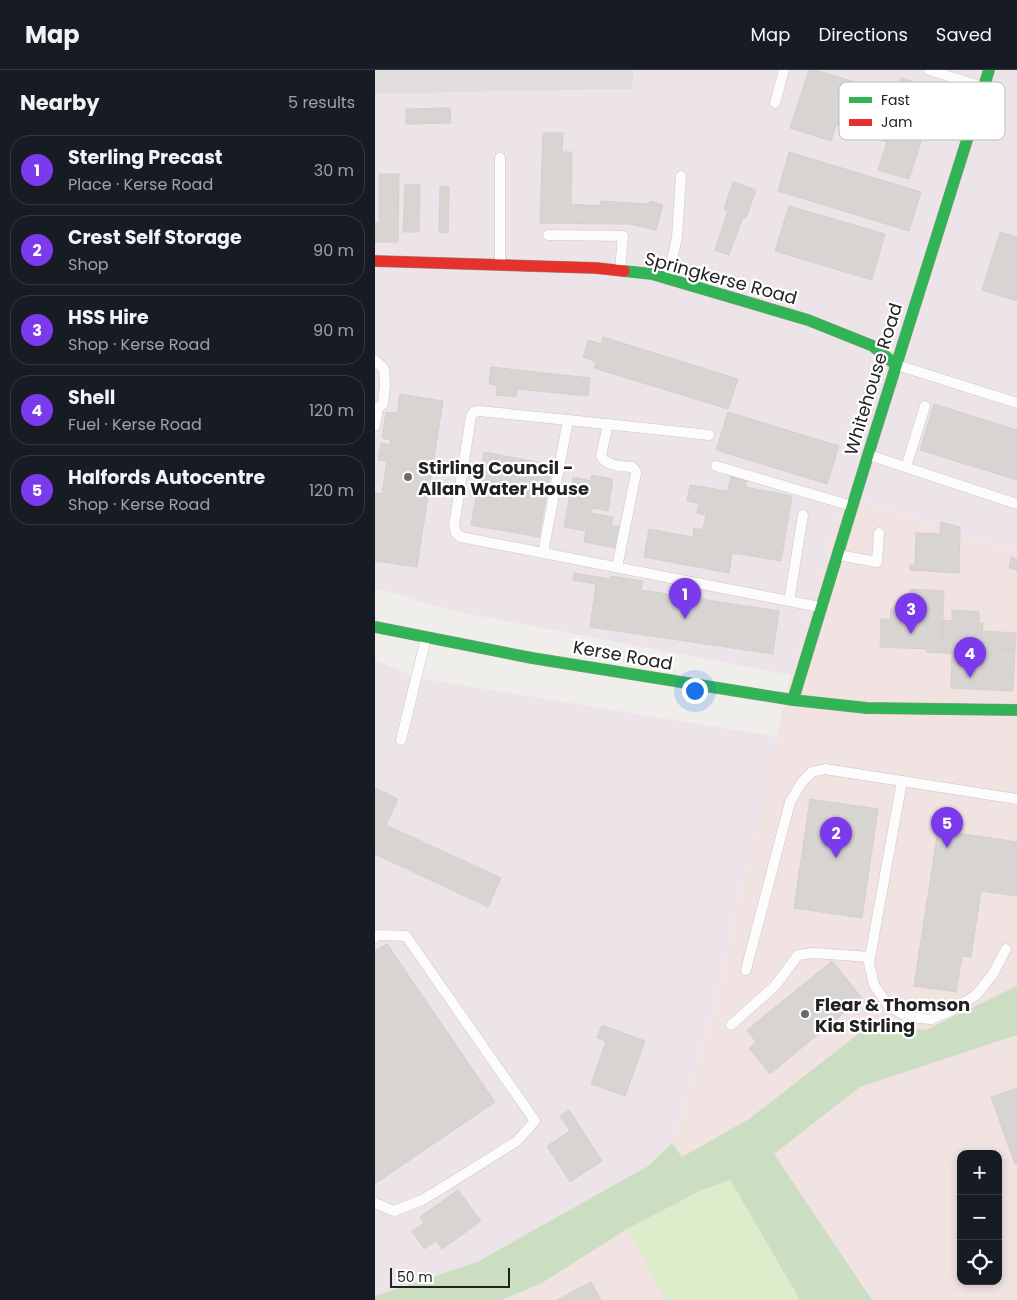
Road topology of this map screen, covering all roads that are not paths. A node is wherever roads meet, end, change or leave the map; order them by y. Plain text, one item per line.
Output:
1 (784, 70) edge
2 (929, 70) edge
3 (989, 70) edge
4 (968, 82) edge
5 (985, 82) edge
6 (775, 103) dead end
7 (967, 140) edge
8 (500, 158) dead end
9 (681, 176) dead end
10 (548, 235) dead end
11 (375, 261) edge
12 (500, 264) junction
13 (620, 270) junction
14 (668, 279) junction
15 (375, 360) edge
16 (896, 365) junction
17 (1017, 403) edge
18 (925, 406) dead end
19 (377, 408) edge
20 (568, 420) junction
21 (608, 424) junction
22 (375, 426) edge
23 (709, 435) dead end
24 (868, 455) junction
25 (716, 466) dead end
26 (906, 467) junction
27 (1017, 504) edge
28 (852, 506) junction
29 (803, 515) dead end
30 (879, 533) dead end
31 (543, 553) junction
32 (837, 555) junction
33 (617, 568) junction
34 (789, 601) junction
35 (821, 607) junction
36 (375, 627) edge
37 (427, 637) junction
38 (793, 700) junction
39 (1017, 710) edge
40 (401, 740) dead end
41 (902, 781) junction
42 (1017, 799) edge
43 (375, 937) edge
44 (1006, 949) dead end
45 (870, 957) junction
46 (747, 970) dead end
47 (731, 1025) dead end
48 (375, 1203) edge

1 - 6 lane
2 - 4 lane
3 - 5 street, Whitehouse Road
7 - 16 street, Whitehouse Road
8 - 12 lane
9 - 14 lane
10 - 13 lane
11 - 12 street, Springkerse Road
12 - 13 street, Springkerse Road
13 - 14 street, Springkerse Road
14 - 16 street, Springkerse Road
15 - 19 lane
16 - 17 lane
16 - 24 street, Whitehouse Road
18 - 26 lane
19 - 22 lane
20 - 21 lane
20 - 31 lane
20 - 31 lane
21 - 23 lane
21 - 33 lane
24 - 26 lane
24 - 28 street, Whitehouse Road
25 - 28 lane
26 - 27 lane
28 - 32 street, Whitehouse Road
29 - 34 lane
30 - 32 lane
31 - 33 lane
32 - 35 street, Whitehouse Road
33 - 34 lane
34 - 35 lane
35 - 38 street, Whitehouse Road
36 - 37 street, Kerse Road
37 - 38 street, Kerse Road
37 - 40 lane
38 - 39 street, Kerse Road
41 - 42 lane
41 - 45 lane
41 - 46 lane
43 - 48 lane
44 - 45 lane
45 - 47 lane

